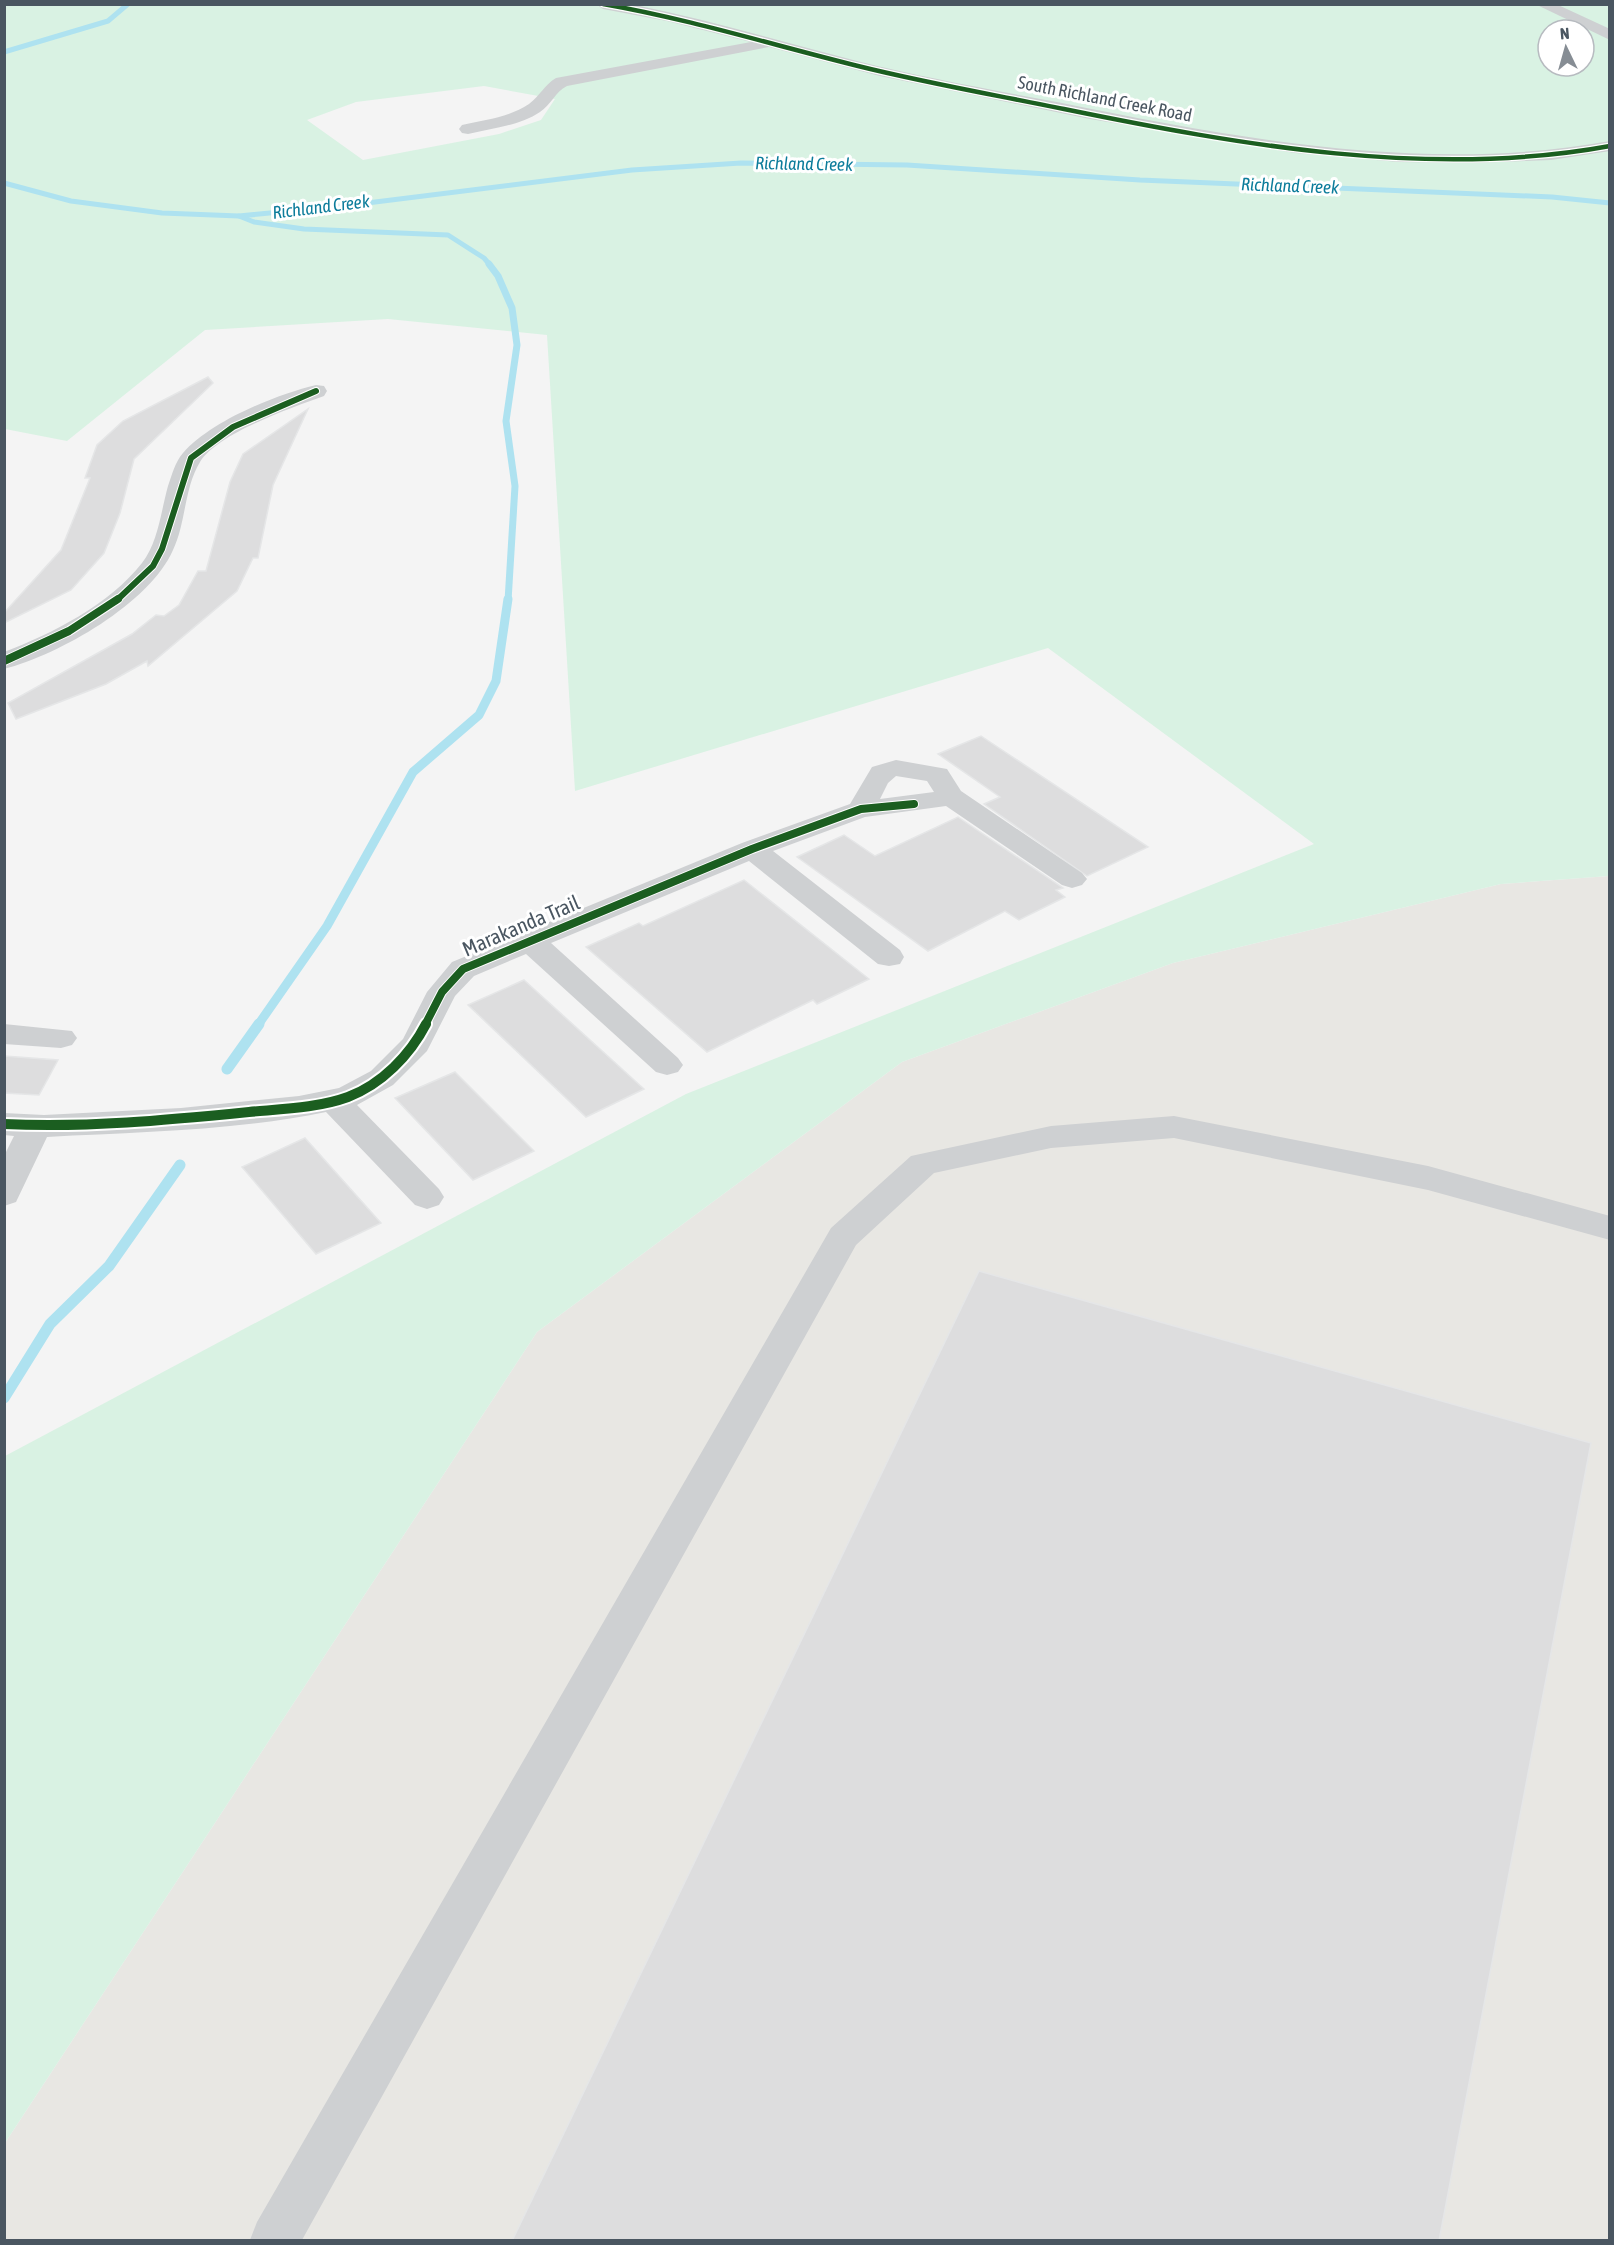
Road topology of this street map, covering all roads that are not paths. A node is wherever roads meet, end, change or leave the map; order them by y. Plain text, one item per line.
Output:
1 (603, 4) edge
2 (695, 4) edge
3 (1542, 4) edge
4 (662, 15) junction
5 (1610, 35) edge
6 (771, 43) junction
7 (468, 129) dead end
8 (1610, 147) edge
9 (316, 391) dead end
10 (4, 661) edge
11 (951, 797) junction
12 (861, 809) junction
13 (752, 849) junction
14 (1072, 879) dead end
15 (529, 940) junction
16 (889, 957) dead end
17 (4, 1034) edge
18 (61, 1038) dead end
19 (667, 1065) dead end
20 (333, 1100) junction
21 (20, 1125) edge
22 (8, 1179) edge
23 (427, 1197) dead end
24 (1610, 1228) edge
25 (275, 2241) edge

1 - 4 street, South Richland Creek Road
2 - 4 street
3 - 5 street
4 - 6 street, South Richland Creek Road
6 - 7 street
6 - 8 street, South Richland Creek Road
9 - 10 street
11 - 12 street, Marakanda Trail
11 - 12 street
11 - 14 street
12 - 13 street, Marakanda Trail
13 - 15 street, Marakanda Trail
13 - 16 street
15 - 19 street
15 - 20 street, Marakanda Trail
17 - 18 street
20 - 21 street, Marakanda Trail
20 - 23 street
21 - 22 street
24 - 25 street

